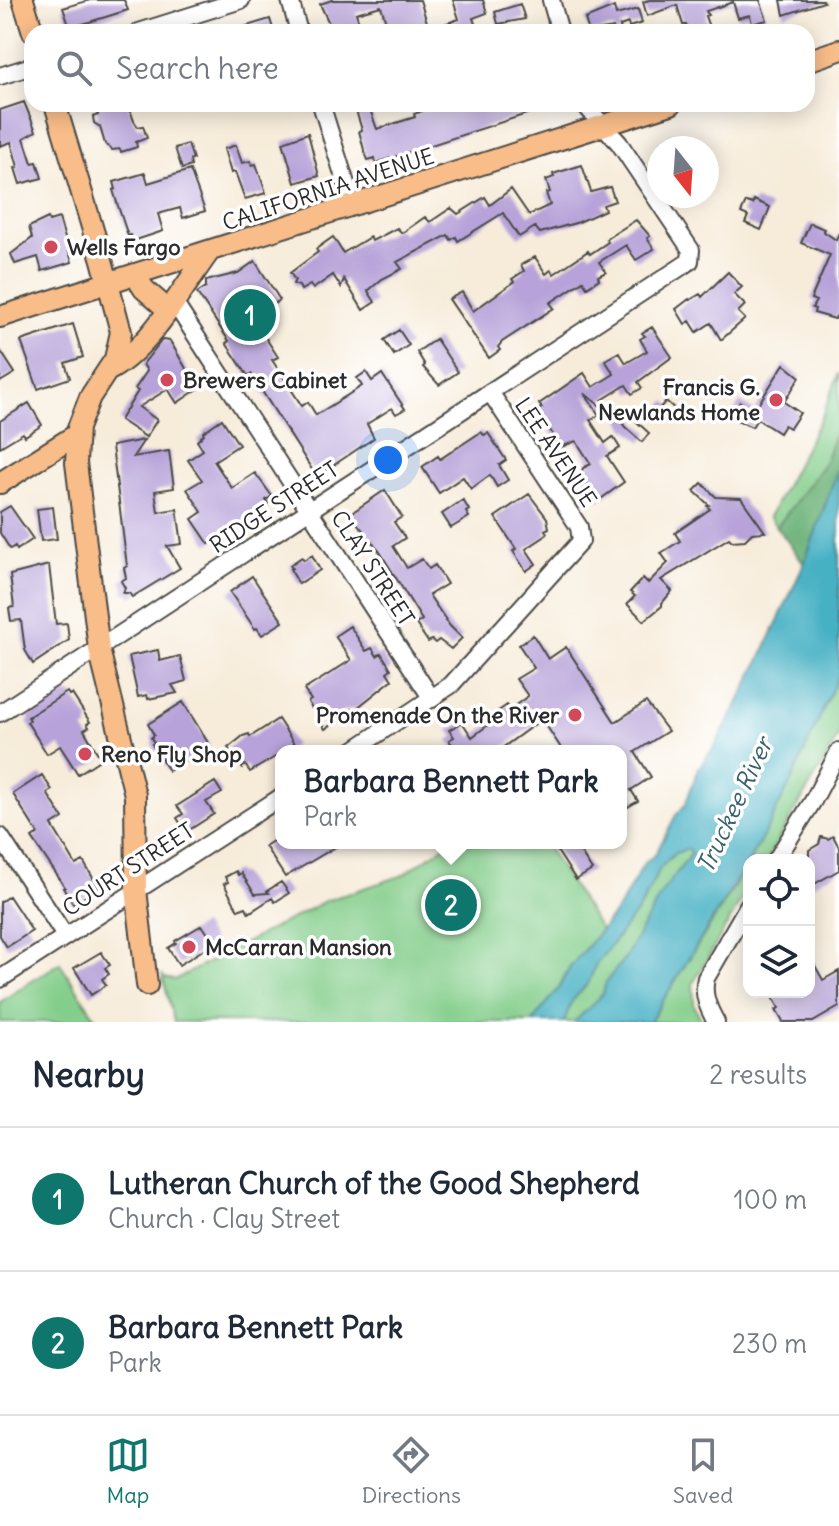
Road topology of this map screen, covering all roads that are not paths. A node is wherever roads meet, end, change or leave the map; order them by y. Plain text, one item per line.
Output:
1 (23, 0) edge
2 (241, 0) edge
3 (290, 0) edge
4 (551, 0) edge
5 (30, 24) edge
6 (164, 24) edge
7 (297, 24) edge
8 (558, 24) edge
9 (839, 50) edge
10 (815, 58) edge
11 (24, 68) edge
12 (0, 76) edge
13 (57, 112) edge
14 (324, 112) edge
15 (591, 112) edge
16 (646, 112) edge
17 (602, 126) junction
18 (353, 206) junction
19 (209, 252) junction
20 (135, 275) junction
21 (109, 283) junction
22 (167, 309) junction
23 (0, 317) edge
24 (108, 371) junction
25 (490, 392) junction
26 (76, 435) junction
27 (0, 483) edge
28 (309, 510) junction
29 (99, 649) junction
30 (432, 699) junction
31 (0, 713) edge
32 (361, 745) edge
33 (838, 760) edge
34 (275, 801) edge
35 (0, 836) edge
36 (780, 854) edge
37 (136, 889) junction
38 (743, 914) edge
39 (65, 936) junction
40 (0, 979) edge
41 (147, 985) dead end
42 (716, 1022) edge

1 - 5 main road
2 - 6 street
3 - 7 street
4 - 8 street
9 - 10 main road
11 - 12 street
13 - 21 main road
14 - 18 street
15 - 17 street
16 - 17 main road, CALIFORNIA AVENUE
17 - 18 main road, CALIFORNIA AVENUE
17 - 25 street, RIDGE STREET
18 - 19 main road, CALIFORNIA AVENUE
19 - 20 main road, CALIFORNIA AVENUE
19 - 22 main road
20 - 21 main road, CALIFORNIA AVENUE
20 - 22 main road
21 - 23 main road, CALIFORNIA AVENUE
21 - 24 main road
22 - 24 main road
22 - 28 street, CLAY STREET
24 - 26 main road
25 - 28 street, RIDGE STREET
25 - 30 street, LEE AVENUE
26 - 27 main road
26 - 29 main road
28 - 29 street, RIDGE STREET
28 - 30 street, CLAY STREET
29 - 31 street, RIDGE STREET
29 - 37 main road
30 - 32 street
33 - 36 street
34 - 37 street, COURT STREET
35 - 39 street
37 - 39 street, COURT STREET
37 - 41 main road
38 - 42 street
39 - 40 street, COURT STREET

